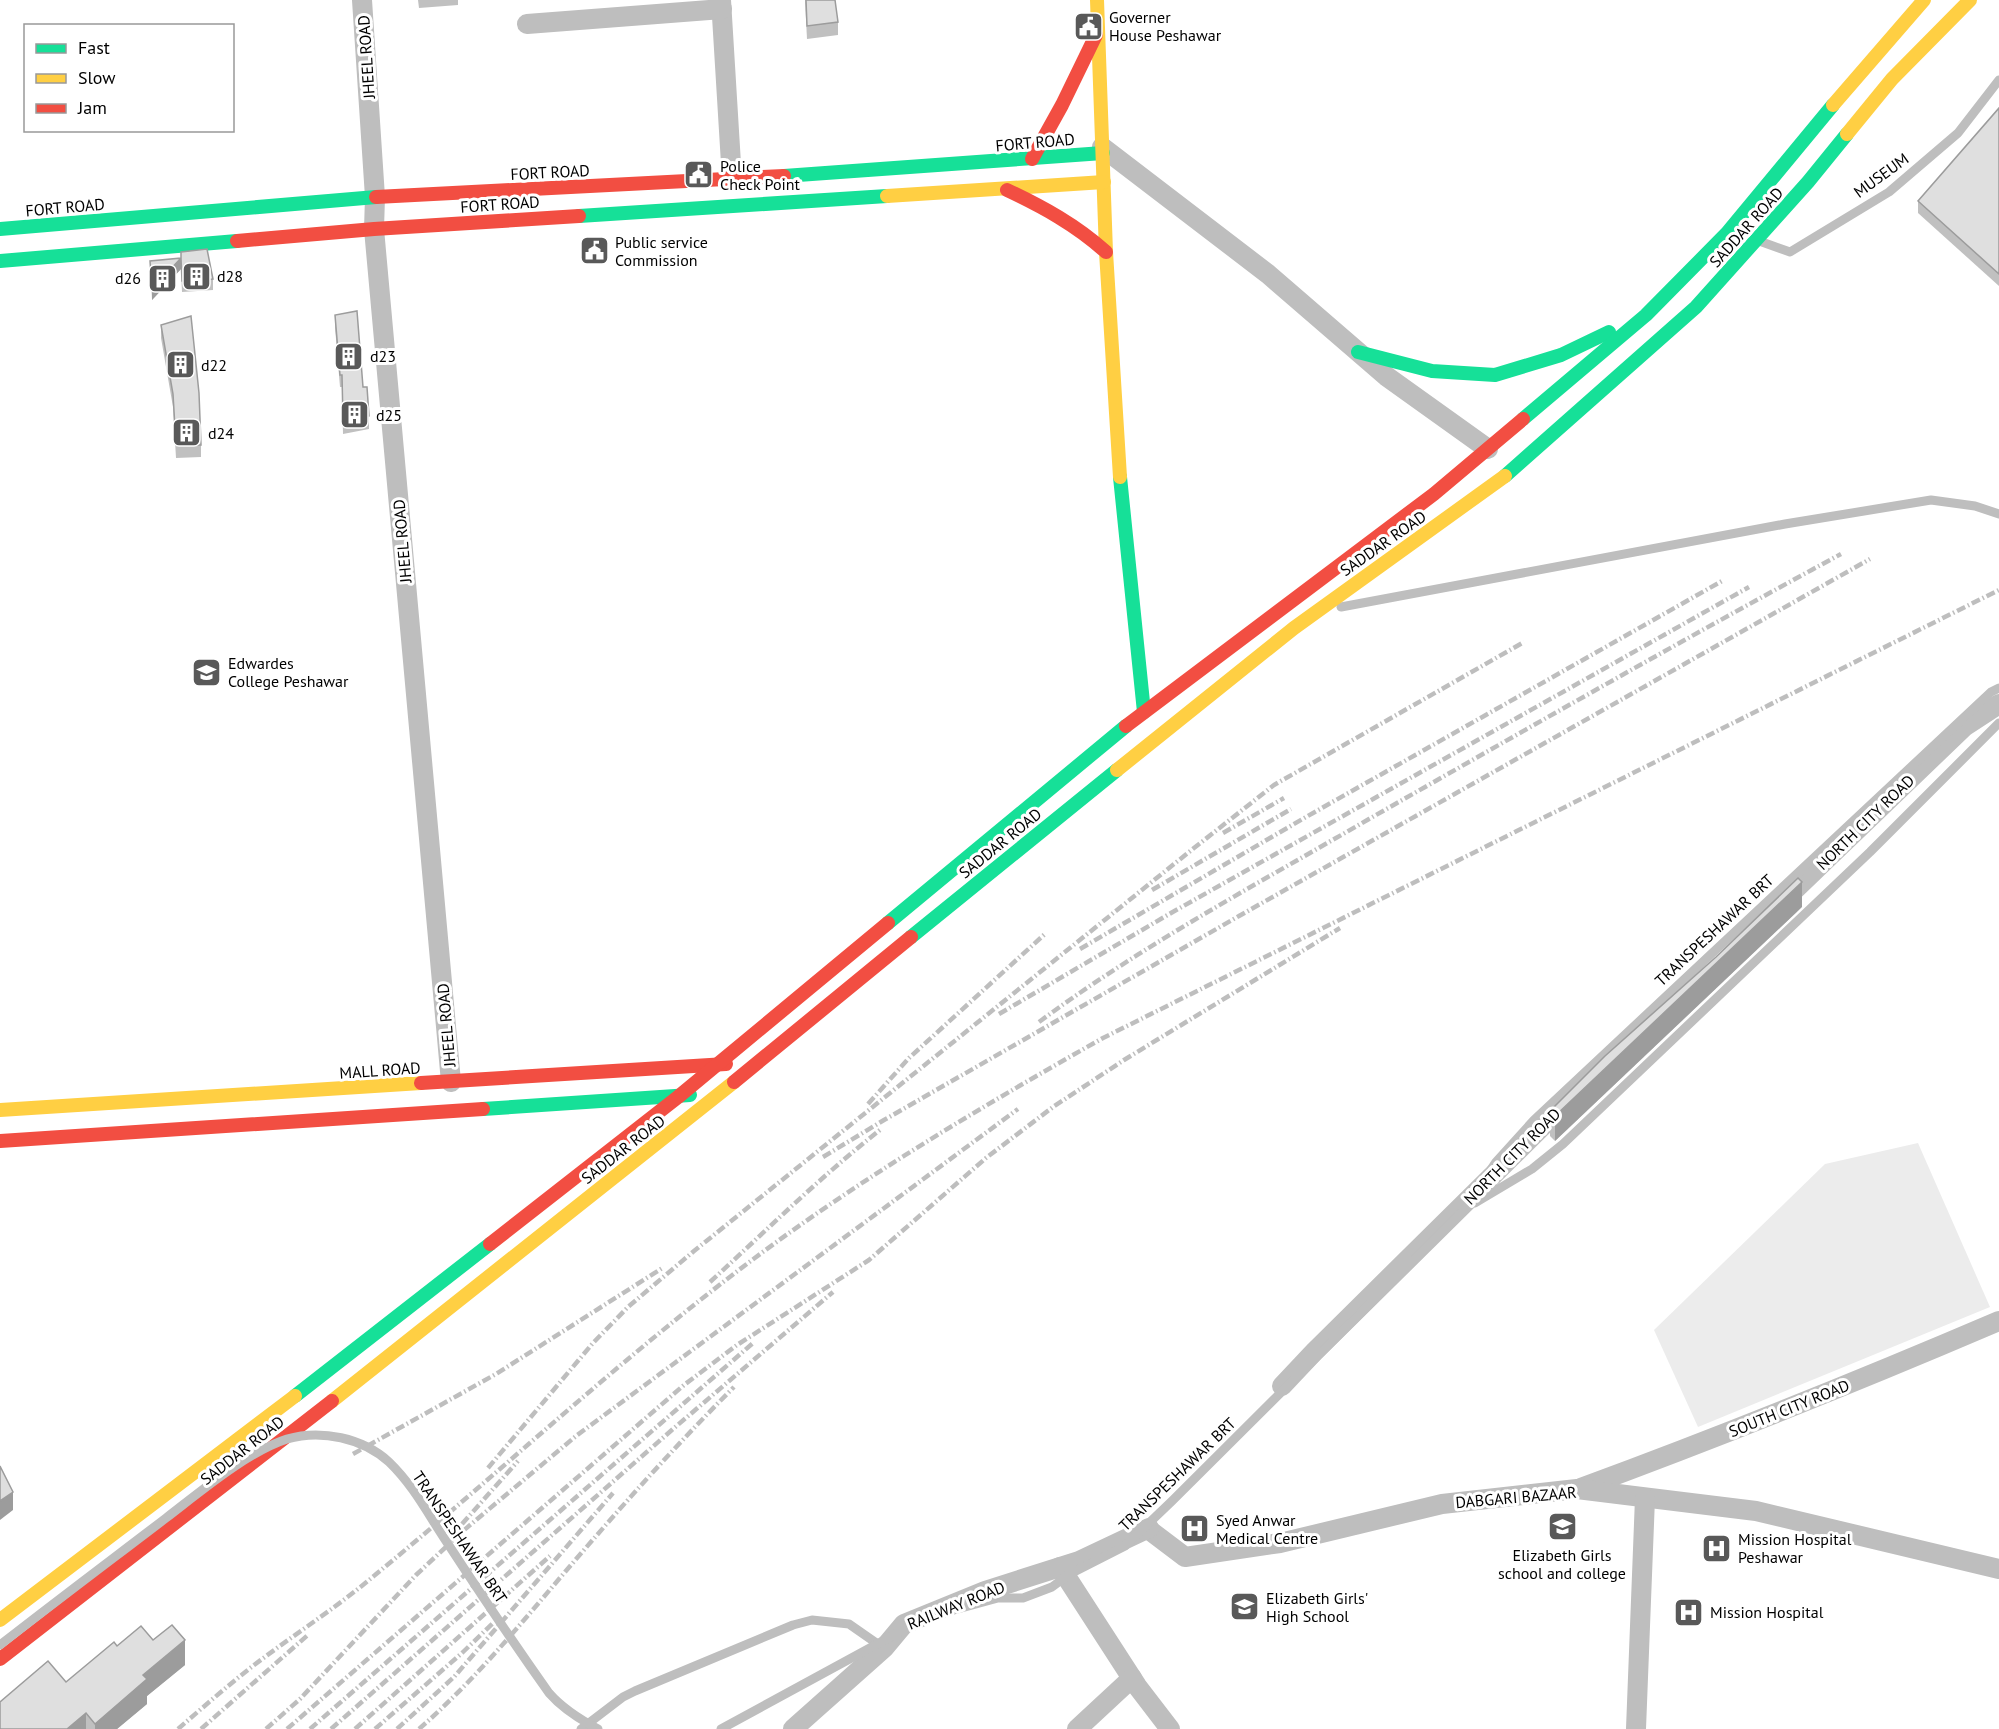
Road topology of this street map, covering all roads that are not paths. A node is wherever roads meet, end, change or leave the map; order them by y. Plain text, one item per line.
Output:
1 (362, 0) edge
2 (1097, 0) edge
3 (1924, 0) edge
4 (1970, 0) edge
5 (722, 4) edge
6 (526, 24) dead end
7 (1099, 29) junction
8 (1999, 80) edge
9 (1102, 150) junction
10 (1032, 159) junction
11 (732, 180) junction
12 (1104, 182) junction
13 (1003, 188) junction
14 (375, 197) junction
15 (0, 229) edge
16 (374, 229) junction
17 (1757, 240) junction
18 (1106, 252) junction
19 (0, 261) edge
20 (1646, 315) junction
21 (1358, 352) junction
22 (1488, 449) junction
23 (1999, 514) edge
24 (1314, 612) junction
25 (1999, 688) edge
26 (1999, 704) edge
27 (1144, 712) junction
28 (1999, 723) edge
29 (762, 1059) junction
30 (716, 1066) junction
31 (451, 1082) junction
32 (724, 1090) junction
33 (678, 1096) junction
34 (0, 1110) edge
35 (0, 1141) edge
36 (1465, 1209) junction
37 (1999, 1321) edge
38 (1577, 1490) junction
39 (1645, 1498) junction
40 (1148, 1529) junction
41 (1060, 1567) junction
42 (1999, 1569) edge
43 (0, 1620) edge
44 (0, 1645) edge
45 (884, 1648) junction
46 (0, 1659) edge
47 (1132, 1678) junction
48 (581, 1729) edge
49 (598, 1729) edge
50 (721, 1729) edge
51 (793, 1729) edge
52 (1077, 1729) edge
53 (1170, 1729) edge
54 (1636, 1729) edge

1 - 14 street, JHEEL ROAD
2 - 7 main road
3 - 20 main road, SADDAR ROAD
4 - 17 main road, SADDAR ROAD
5 - 6 street
5 - 11 street
7 - 9 main road
7 - 10 main road
8 - 17 lane, MUSEUM
9 - 10 main road, FORT ROAD
9 - 12 main road
9 - 21 street
10 - 11 main road, FORT ROAD
11 - 14 main road, FORT ROAD
12 - 13 main road, FORT ROAD
12 - 18 main road
13 - 16 main road, FORT ROAD
13 - 18 main road
14 - 15 main road, FORT ROAD
14 - 16 street, JHEEL ROAD
16 - 19 main road, FORT ROAD
16 - 31 street, JHEEL ROAD
17 - 24 main road, SADDAR ROAD
18 - 27 main road
20 - 21 main road
20 - 22 main road, SADDAR ROAD
21 - 22 street
22 - 27 main road, SADDAR ROAD
23 - 24 lane
24 - 29 main road, SADDAR ROAD
25 - 36 lane, TRANSPESHAWAR BRT, bridge
26 - 40 street, NORTH CITY ROAD
27 - 30 main road, SADDAR ROAD
28 - 36 lane, TRANSPESHAWAR BRT
29 - 30 main road, MALL ROAD
29 - 32 main road, SADDAR ROAD
30 - 31 main road, MALL ROAD
30 - 33 main road, SADDAR ROAD
31 - 34 main road, MALL ROAD
32 - 33 main road
32 - 46 main road, SADDAR ROAD
33 - 35 main road
33 - 43 main road, SADDAR ROAD
36 - 50 lane, TRANSPESHAWAR BRT, bridge
37 - 38 street, SOUTH CITY ROAD
38 - 39 street, DABGARI BAZAAR
38 - 40 street, DABGARI BAZAAR
39 - 42 street, DABGARI BAZAAR
39 - 54 street
40 - 41 street, RAILWAY ROAD
41 - 45 street, RAILWAY ROAD
41 - 47 street
44 - 49 lane, TRANSPESHAWAR BRT, bridge
45 - 48 lane
45 - 51 street, RAILWAY ROAD
47 - 52 street
47 - 53 street

